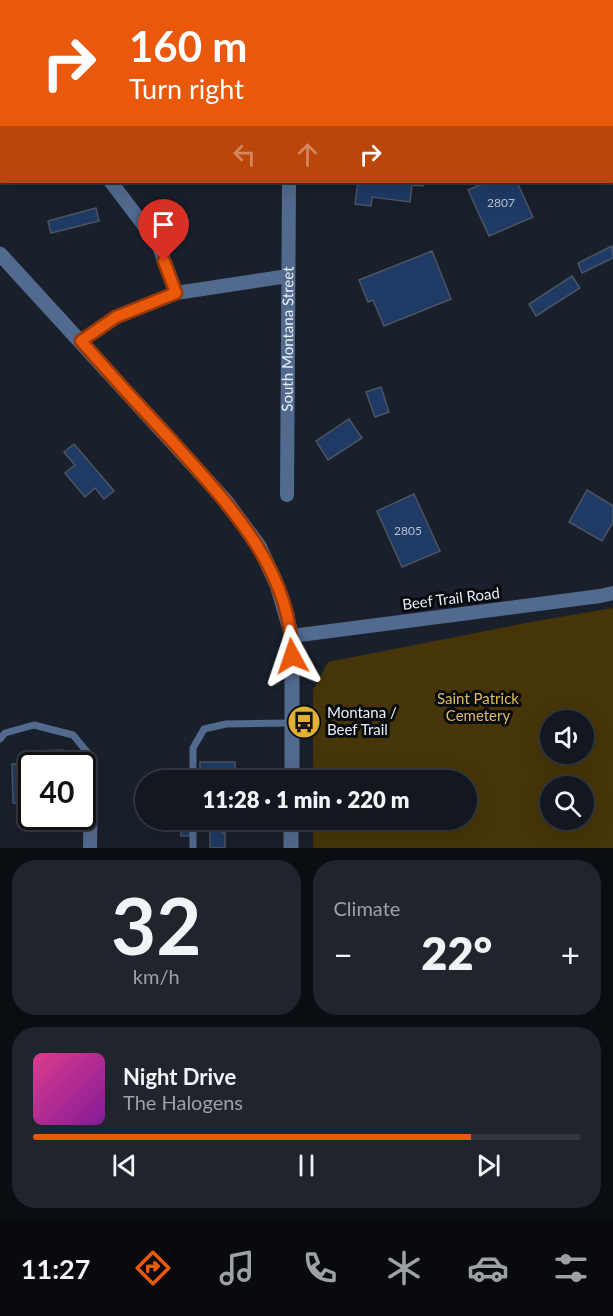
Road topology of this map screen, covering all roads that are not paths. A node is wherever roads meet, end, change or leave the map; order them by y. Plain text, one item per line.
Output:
1 (112, 183) edge
2 (289, 183) edge
3 (0, 254) edge
4 (288, 276) junction
5 (176, 293) junction
6 (81, 341) junction
7 (287, 495) dead end
8 (613, 592) edge
9 (292, 636) junction
10 (292, 723) junction
11 (0, 739) edge
12 (87, 752) edge
13 (193, 770) edge
14 (292, 770) edge
15 (90, 830) edge
16 (193, 830) edge
17 (291, 830) edge
18 (90, 848) edge
19 (193, 848) edge
20 (291, 848) edge

1 - 5 street
2 - 4 street, South Montana Street
3 - 6 street
4 - 5 street
4 - 7 street, South Montana Street
5 - 6 street
6 - 9 street
8 - 9 street, Beef Trail Road
9 - 10 street
10 - 13 lane
10 - 14 street
11 - 12 lane
15 - 18 street
16 - 19 lane
17 - 20 street

